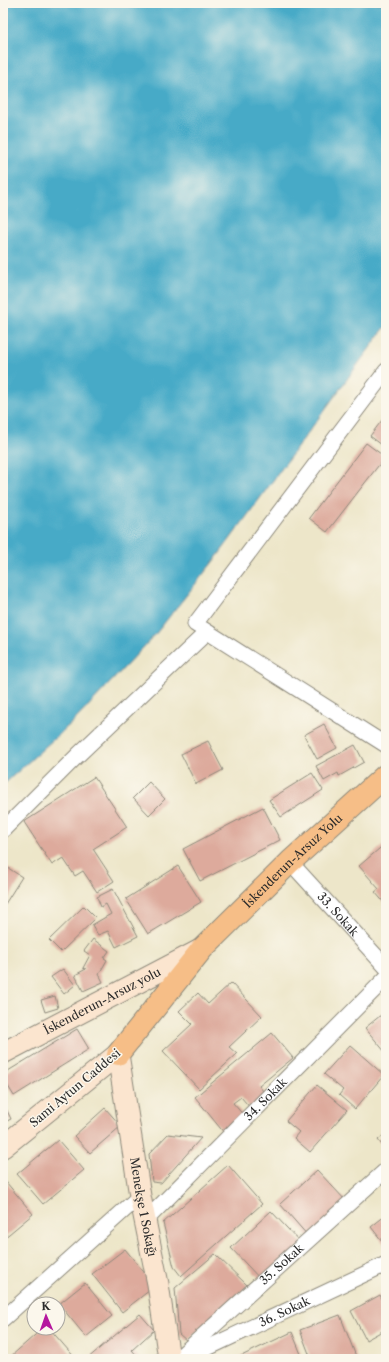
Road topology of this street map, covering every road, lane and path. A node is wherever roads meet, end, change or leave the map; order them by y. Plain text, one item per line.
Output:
1 (386, 371) edge
2 (206, 632) junction
3 (386, 745) edge
4 (386, 775) edge
5 (3, 830) edge
6 (290, 862) junction
7 (202, 949) junction
8 (386, 967) edge
9 (386, 978) edge
10 (3, 1053) edge
11 (118, 1054) junction
12 (3, 1147) edge
13 (386, 1170) edge
14 (140, 1196) junction
15 (146, 1220) junction
16 (386, 1264) edge
17 (3, 1318) edge
18 (169, 1359) edge
19 (177, 1359) edge
20 (183, 1359) edge

1 - 2 street
2 - 3 street
2 - 5 street
4 - 6 main road, İskenderun-Arsuz Yolu
6 - 7 main road, İskenderun-Arsuz Yolu
6 - 8 street, 33. Sokak
7 - 10 main road, İskenderun-Arsuz yolu
7 - 11 main road, Sami Aytun Caddesi
9 - 15 street, 34. Sokak
11 - 12 main road, Sami Aytun Caddesi
11 - 14 main road, Menekşe 1 Sokağı
13 - 19 street, 35. Sokak
14 - 15 main road, Menekşe 1 Sokağı
14 - 17 street
15 - 18 main road, Menekşe 1 Sokağı
16 - 20 street, 36. Sokak

